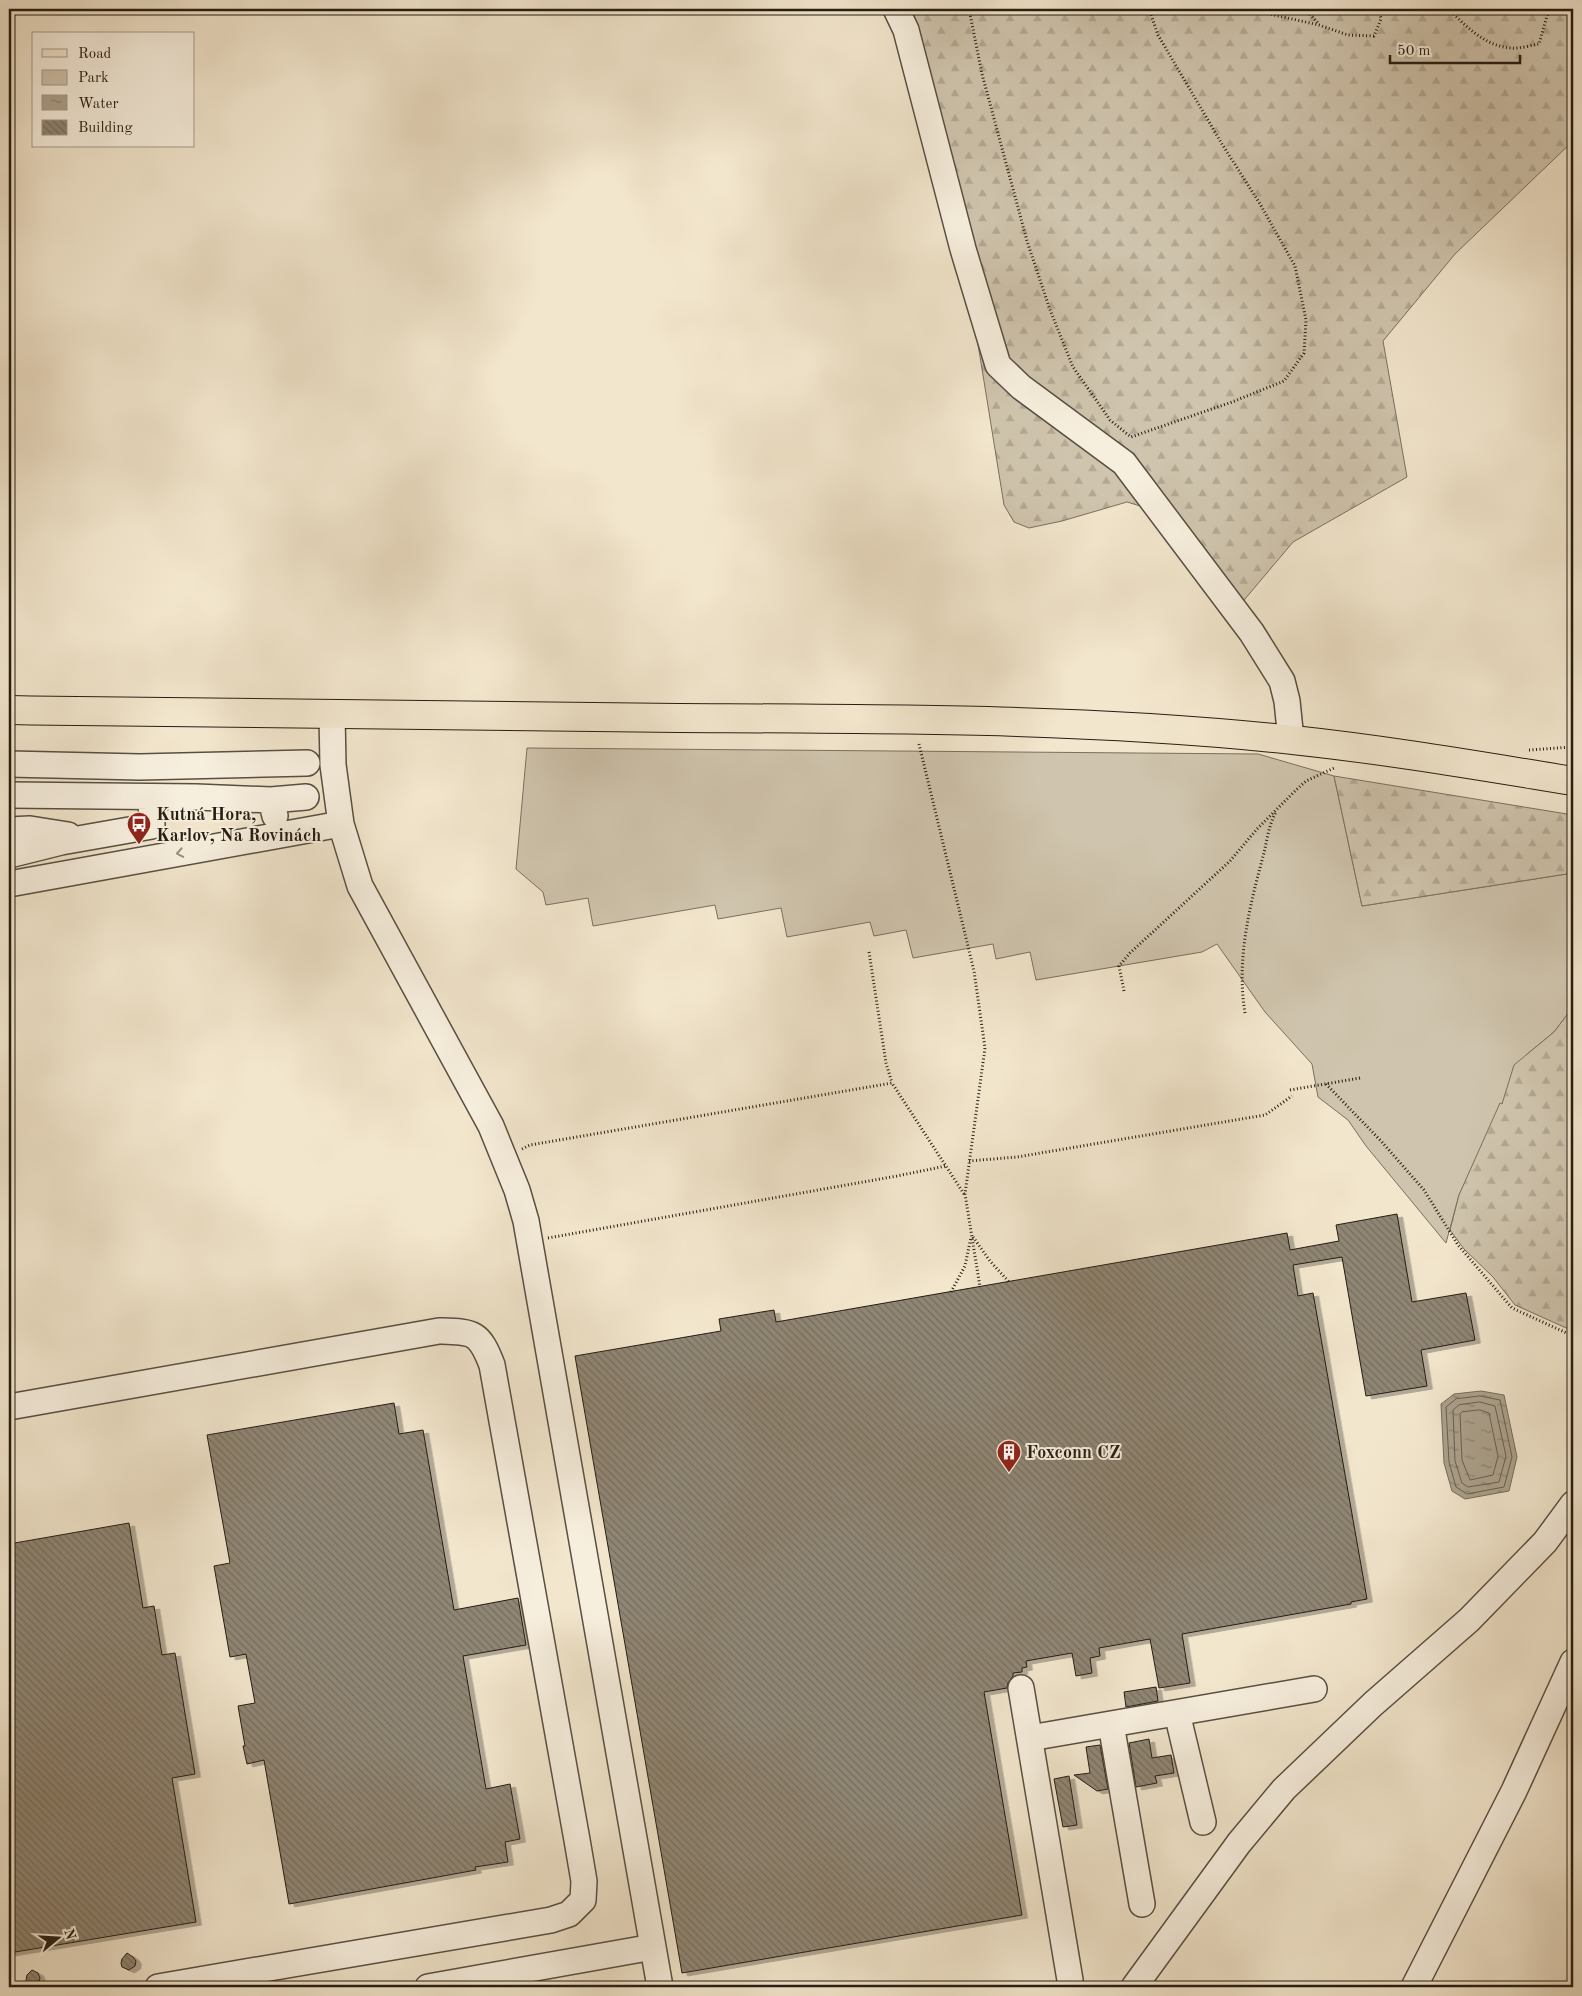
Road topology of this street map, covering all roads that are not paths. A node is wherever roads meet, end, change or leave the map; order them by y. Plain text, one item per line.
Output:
1 (896, 9) edge
2 (9, 710) edge
3 (332, 715) junction
4 (1291, 740) junction
5 (307, 763) dead end
6 (9, 764) edge
7 (1573, 782) edge
8 (9, 795) edge
9 (152, 797) junction
10 (306, 797) dead end
11 (271, 800) junction
12 (341, 824) junction
13 (9, 830) edge
14 (280, 836) junction
15 (85, 838) junction
16 (9, 855) edge
17 (9, 884) edge
18 (9, 1407) edge
19 (1573, 1504) edge
20 (1573, 1662) edge
21 (1022, 1688) dead end
22 (1314, 1689) dead end
23 (1177, 1712) junction
24 (1112, 1724) junction
25 (1030, 1738) junction
26 (1203, 1822) dead end
27 (1142, 1904) dead end
28 (653, 1947) junction
29 (1070, 1980) dead end
30 (158, 1987) edge
31 (428, 1987) edge
32 (660, 1987) edge
33 (1134, 1987) edge
34 (1414, 1987) edge

1 - 4 street
2 - 3 main road
3 - 4 main road
3 - 12 street
4 - 7 main road
5 - 6 street
8 - 9 street
9 - 11 street
9 - 15 street
10 - 11 street
11 - 14 street
12 - 14 street
12 - 28 street
13 - 15 street
14 -> 17 street
15 - 16 street
18 - 30 street
19 - 33 street
20 - 34 street
21 - 25 street
22 - 23 street
23 - 24 street
23 - 26 street
24 - 25 street
24 - 27 street
25 - 29 street
28 - 31 street
28 - 32 street

